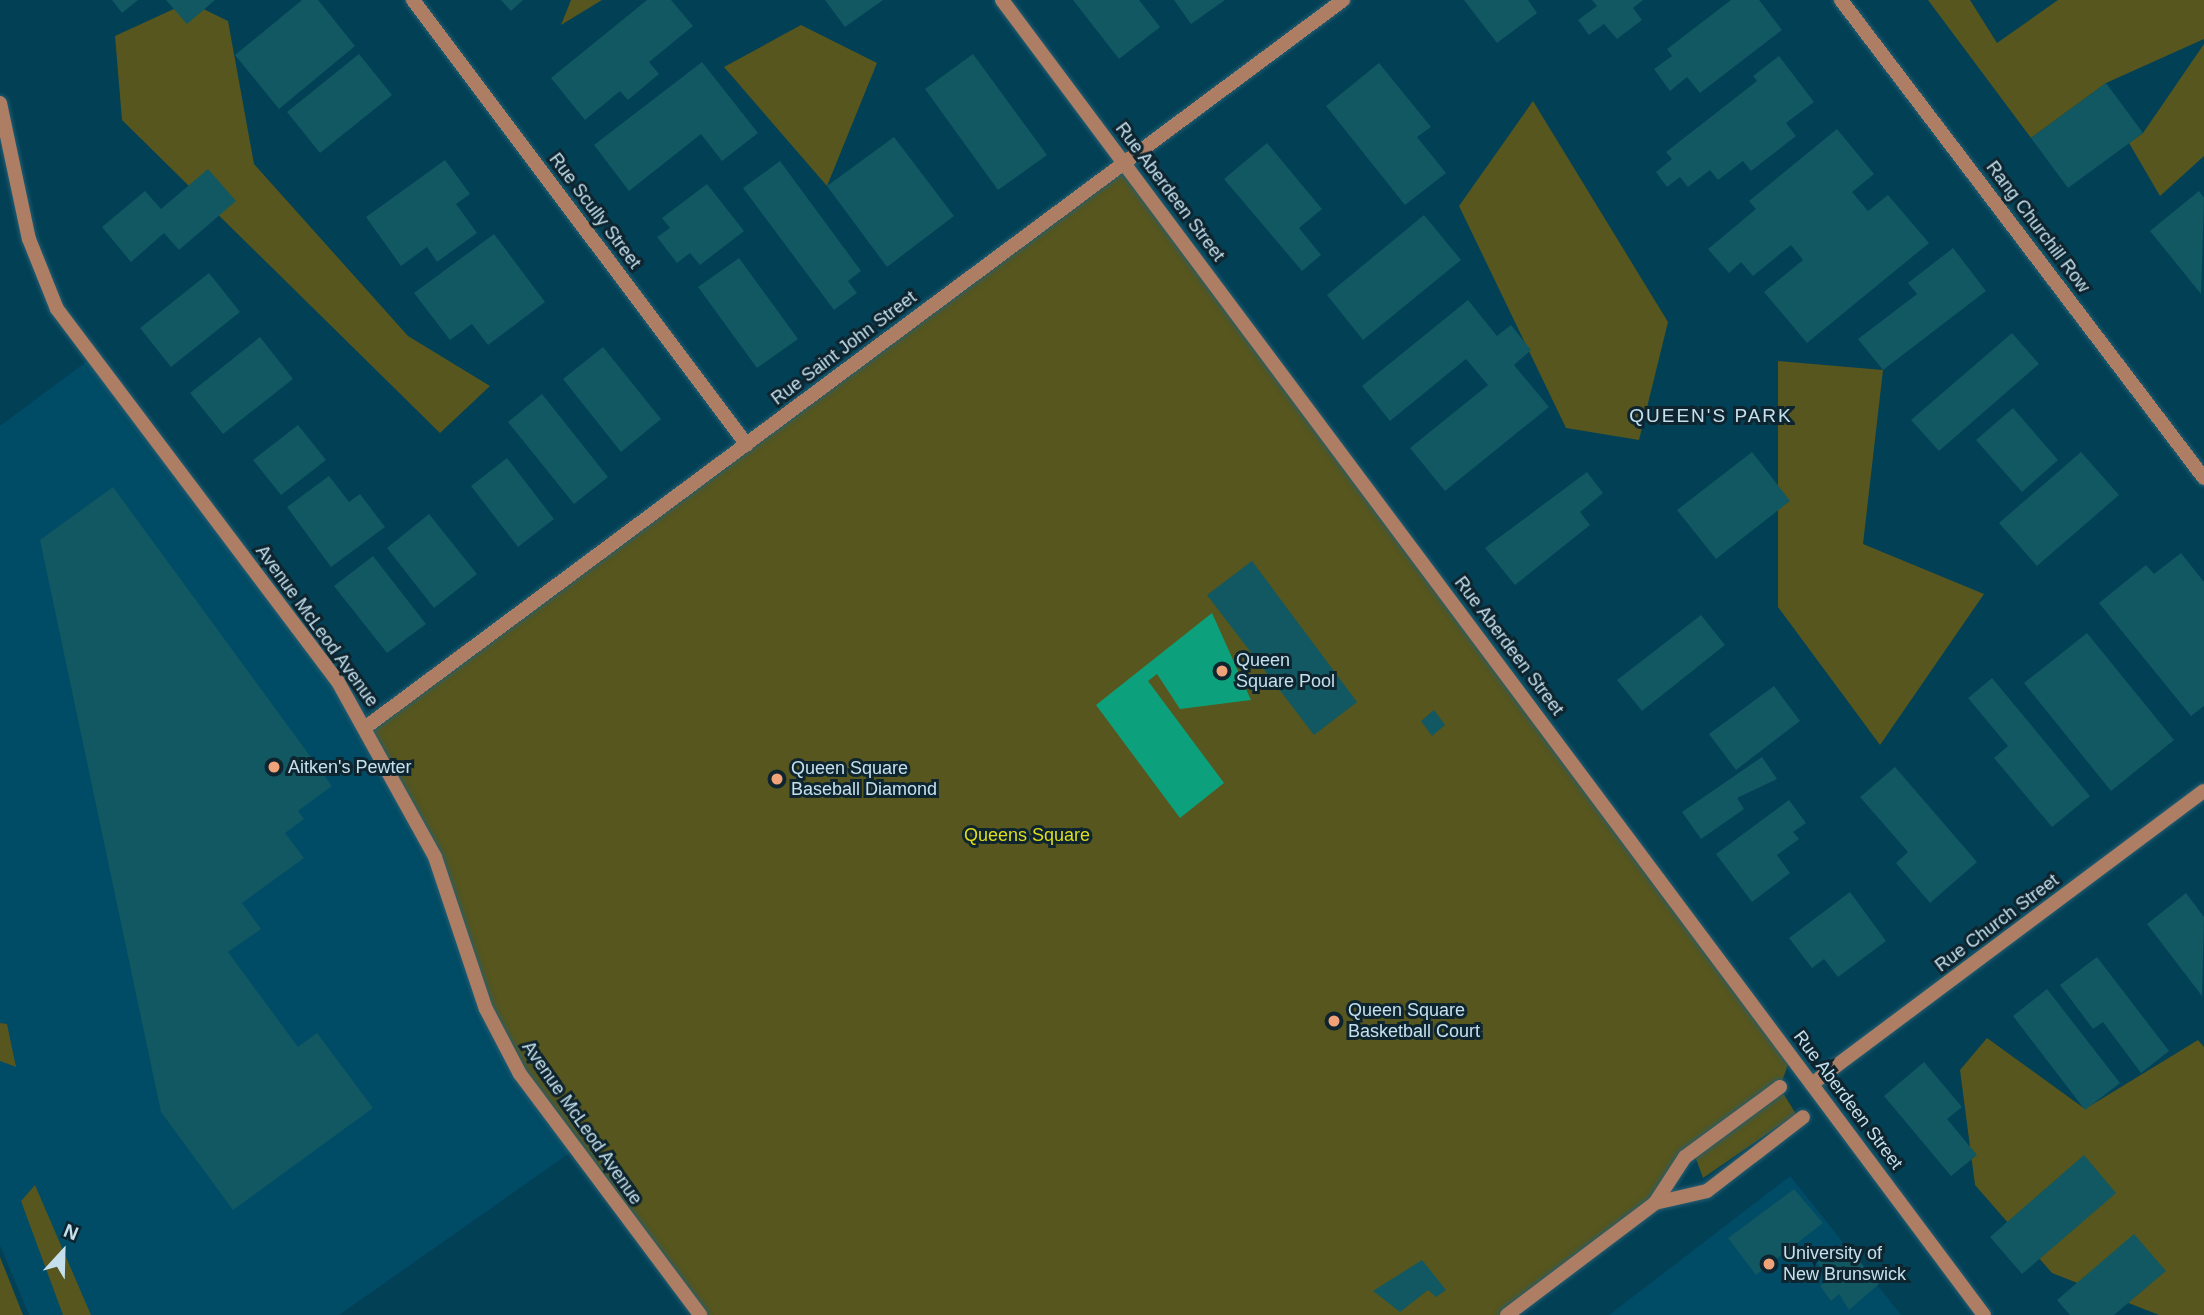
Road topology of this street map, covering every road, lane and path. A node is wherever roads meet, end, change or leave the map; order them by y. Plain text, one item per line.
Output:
1 (413, 0) edge
2 (1002, 0) edge
3 (1343, 0) edge
4 (1841, 0) edge
5 (0, 103) edge
6 (1124, 163) junction
7 (747, 445) junction
8 (2204, 478) edge
9 (366, 727) junction
10 (2204, 791) edge
11 (1812, 1084) junction
12 (1780, 1087) dead end
13 (1803, 1117) dead end
14 (1655, 1203) junction
15 (700, 1315) edge
16 (1507, 1315) edge
17 (1984, 1315) edge

1 - 7 street, Rue Scully Street
2 - 6 street, Rue Aberdeen Street
3 - 6 street, Rue Saint John Street
4 - 8 street, Rang Churchill Row
5 - 9 street, Avenue McLeod Avenue
6 - 7 street, Rue Saint John Street
6 - 11 street, Rue Aberdeen Street
7 - 9 street, Rue Saint John Street
9 - 15 street, Avenue McLeod Avenue
10 - 11 street, Rue Church Street
11 - 17 street, Rue Aberdeen Street
12 - 14 street
13 - 14 street
14 - 16 street

